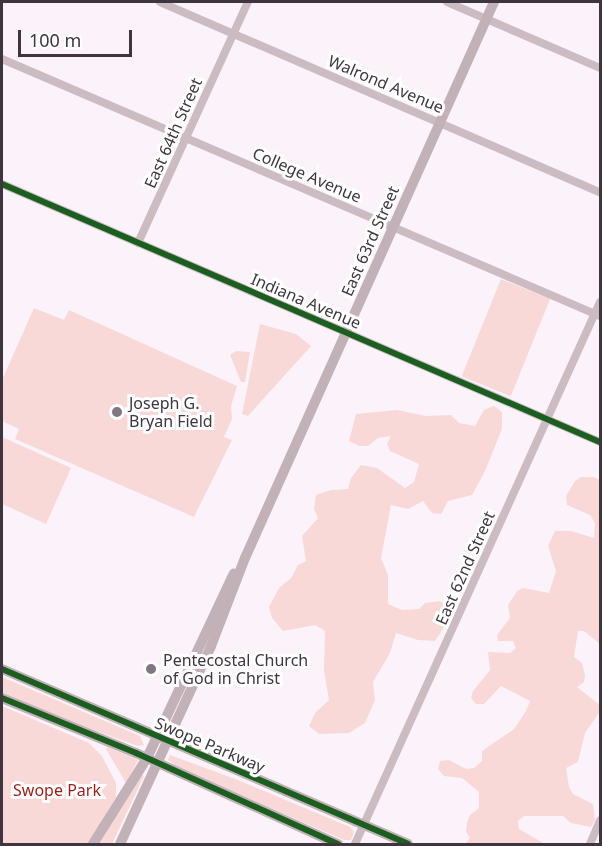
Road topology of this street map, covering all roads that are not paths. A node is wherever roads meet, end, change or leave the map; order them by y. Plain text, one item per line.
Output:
1 (160, 2) edge
2 (248, 2) edge
3 (447, 2) edge
4 (494, 2) edge
5 (486, 19) junction
6 (233, 33) junction
7 (2, 58) edge
8 (600, 68) edge
9 (440, 122) junction
10 (186, 137) junction
11 (2, 184) edge
12 (600, 192) edge
13 (393, 226) junction
14 (138, 243) junction
15 (600, 302) edge
16 (598, 315) edge
17 (346, 332) junction
18 (547, 419) junction
19 (600, 442) edge
20 (2, 669) edge
21 (2, 698) edge
22 (162, 739) junction
23 (152, 760) junction
24 (600, 820) edge
25 (363, 825) junction
26 (93, 844) edge
27 (120, 844) edge
28 (338, 844) edge
29 (355, 844) edge
30 (408, 844) edge
31 (590, 844) edge

1 - 6 street, Walrond Avenue
2 - 6 street, East 64th Street
3 - 5 street
4 - 5 main road, East 63rd Street
5 - 8 street
5 - 9 main road, East 63rd Street
6 - 9 street, Walrond Avenue
6 - 10 street, East 64th Street
7 - 10 street, College Avenue
9 - 12 street, Walrond Avenue
9 - 13 main road, East 63rd Street
10 - 13 street, College Avenue
10 - 14 street, East 64th Street
11 - 14 street, Indiana Avenue
13 - 16 street, College Avenue
13 - 17 main road, East 63rd Street
14 - 17 street, Indiana Avenue
15 - 16 street, East 62nd Street
16 - 18 street, East 62nd Street
17 - 18 street, Indiana Avenue
17 - 22 main road, East 63rd Street
18 - 19 street, Indiana Avenue
18 - 25 street, East 62nd Street
20 - 22 main road, Swope Parkway
21 - 23 main road
22 - 23 main road, East 63rd Street
22 - 25 main road, Swope Parkway
23 - 26 main road, East 63rd Street
23 - 27 main road, East 63rd Street
23 - 28 main road
24 - 31 street
25 - 29 street, East 62nd Street
25 - 30 main road, Swope Parkway

